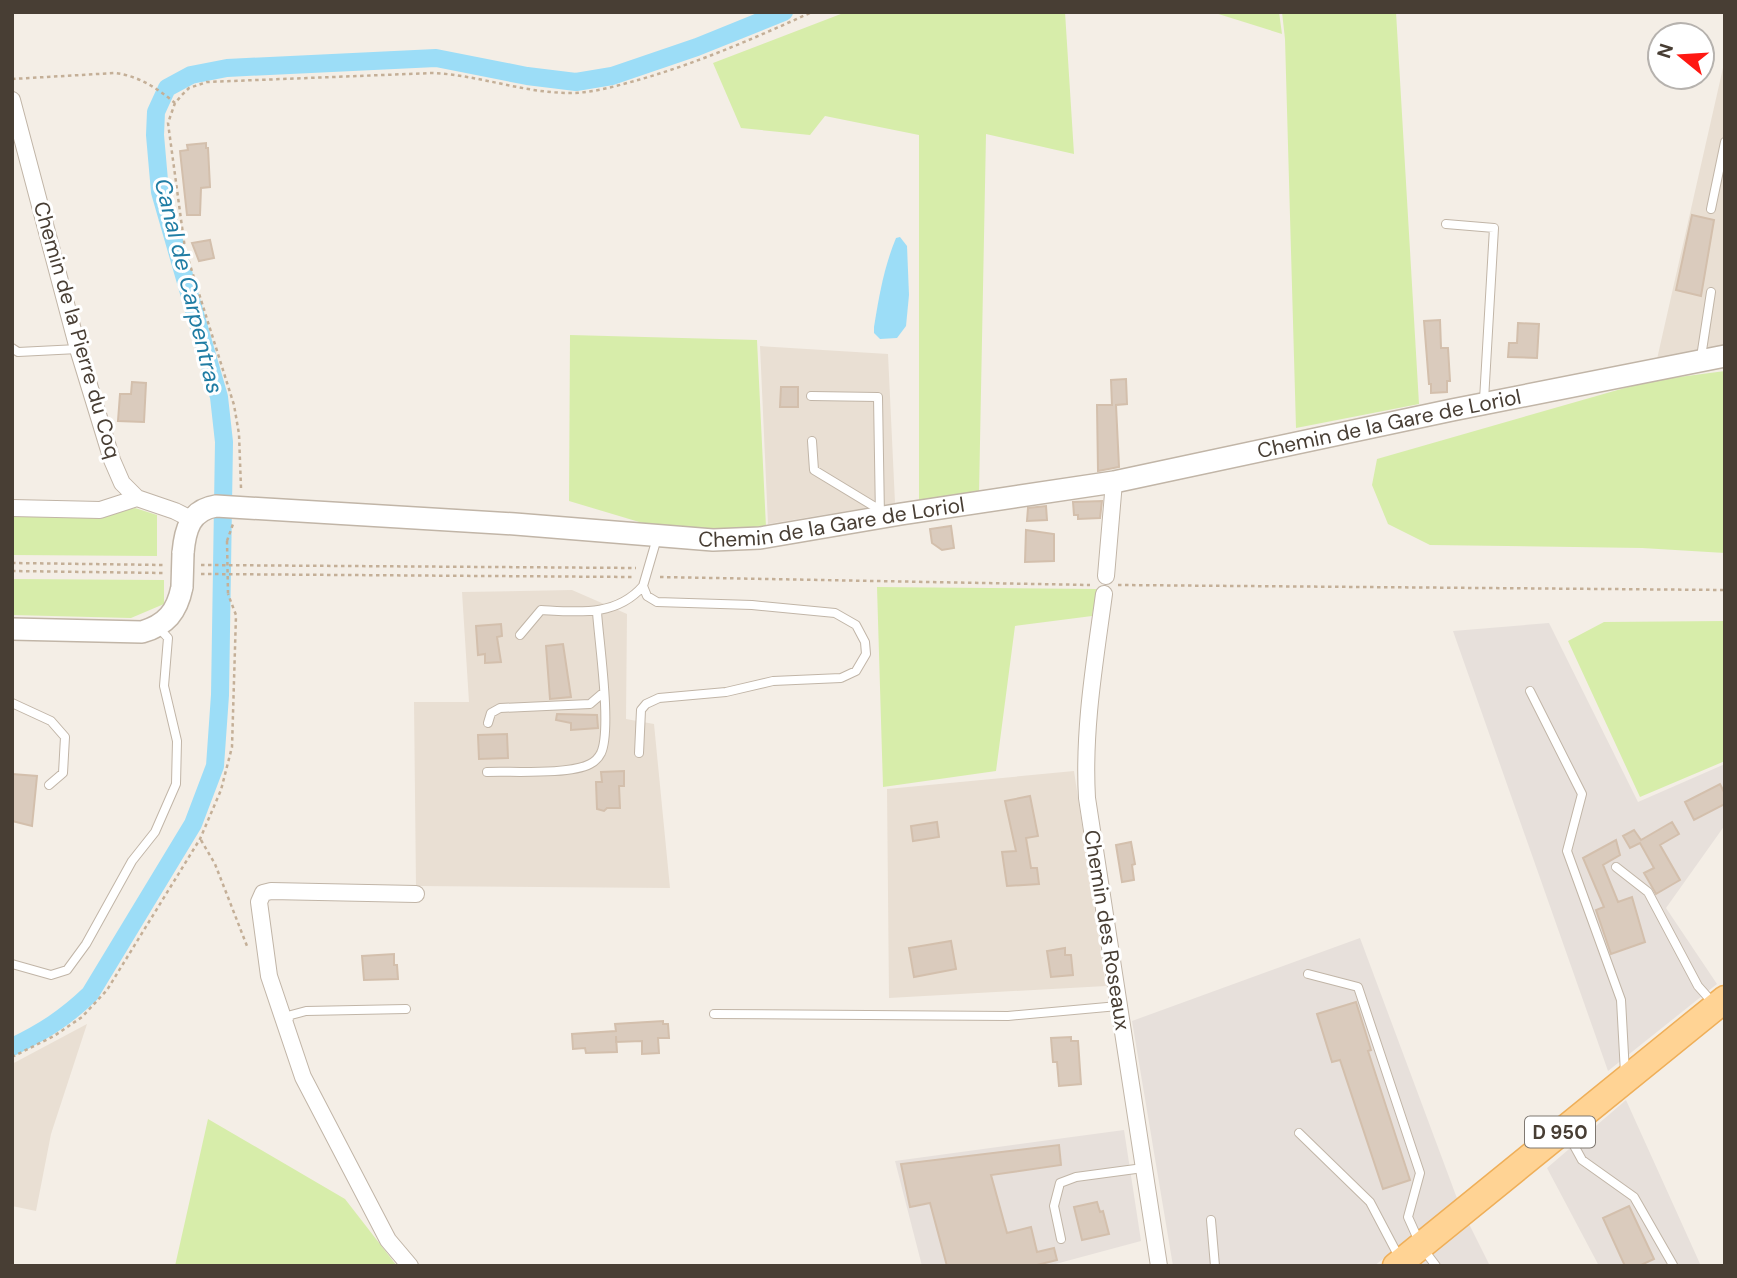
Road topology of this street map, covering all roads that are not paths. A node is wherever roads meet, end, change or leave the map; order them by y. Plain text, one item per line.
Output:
1 (12, 100) edge
2 (1725, 142) edge
3 (1711, 209) dead end
4 (1446, 224) dead end
5 (1711, 292) dead end
6 (12, 348) edge
7 (78, 349) junction
8 (1725, 356) edge
9 (1701, 360) junction
10 (811, 396) dead end
11 (1484, 403) junction
12 (812, 441) dead end
13 (1114, 482) junction
14 (137, 498) junction
15 (12, 508) edge
16 (880, 514) junction
17 (191, 519) junction
18 (658, 534) junction
19 (643, 586) junction
20 (597, 612) junction
21 (158, 627) junction
22 (12, 629) edge
23 (520, 635) dead end
24 (1530, 691) dead end
25 (604, 692) junction
26 (12, 703) edge
27 (488, 723) dead end
28 (639, 753) dead end
29 (487, 772) dead end
30 (50, 785) dead end
31 (1616, 867) dead end
32 (416, 894) dead end
33 (12, 964) edge
34 (1308, 974) dead end
35 (1720, 1003) edge
36 (1118, 1006) junction
37 (406, 1009) dead end
38 (714, 1014) dead end
39 (285, 1024) junction
40 (1625, 1080) junction
41 (1565, 1129) junction
42 (1299, 1133) dead end
43 (1143, 1168) junction
44 (1211, 1220) dead end
45 (1061, 1239) dead end
46 (1414, 1260) edge
47 (1673, 1265) edge
48 (410, 1266) edge
49 (1159, 1266) edge
50 (1215, 1266) edge

1 - 7 street, Chemin de la Pierre du Coq
2 - 3 lane
4 - 11 lane
5 - 9 lane
6 - 7 lane
7 - 14 street, Chemin de la Pierre du Coq
8 - 9 street, Chemin de la Gare de Loriol
9 - 11 street, Chemin de la Gare de Loriol
10 - 16 lane
11 - 13 street, Chemin de la Gare de Loriol
12 - 16 lane
13 - 16 street, Chemin de la Gare de Loriol
13 - 36 street, Chemin des Roseaux
14 - 15 street
14 - 17 street
16 - 18 street, Chemin de la Gare de Loriol
17 - 18 street, Chemin de la Gare de Loriol
17 - 21 street, bridge
18 - 19 lane
19 - 20 lane
19 - 28 lane
20 - 23 lane
20 - 25 lane
21 - 22 street
21 - 33 lane
24 - 40 lane
25 - 27 lane
25 - 29 lane
26 - 30 lane
31 - 35 lane
32 - 39 street
34 - 46 lane
35 - 40 main road, D 950
36 - 38 lane
36 - 43 street, Chemin des Roseaux
37 - 39 lane
39 - 48 street
40 - 41 main road, D 950
41 - 46 main road, D 950
41 - 47 lane
42 - 46 lane
43 - 45 lane
43 - 49 street, Chemin des Roseaux
44 - 50 lane

